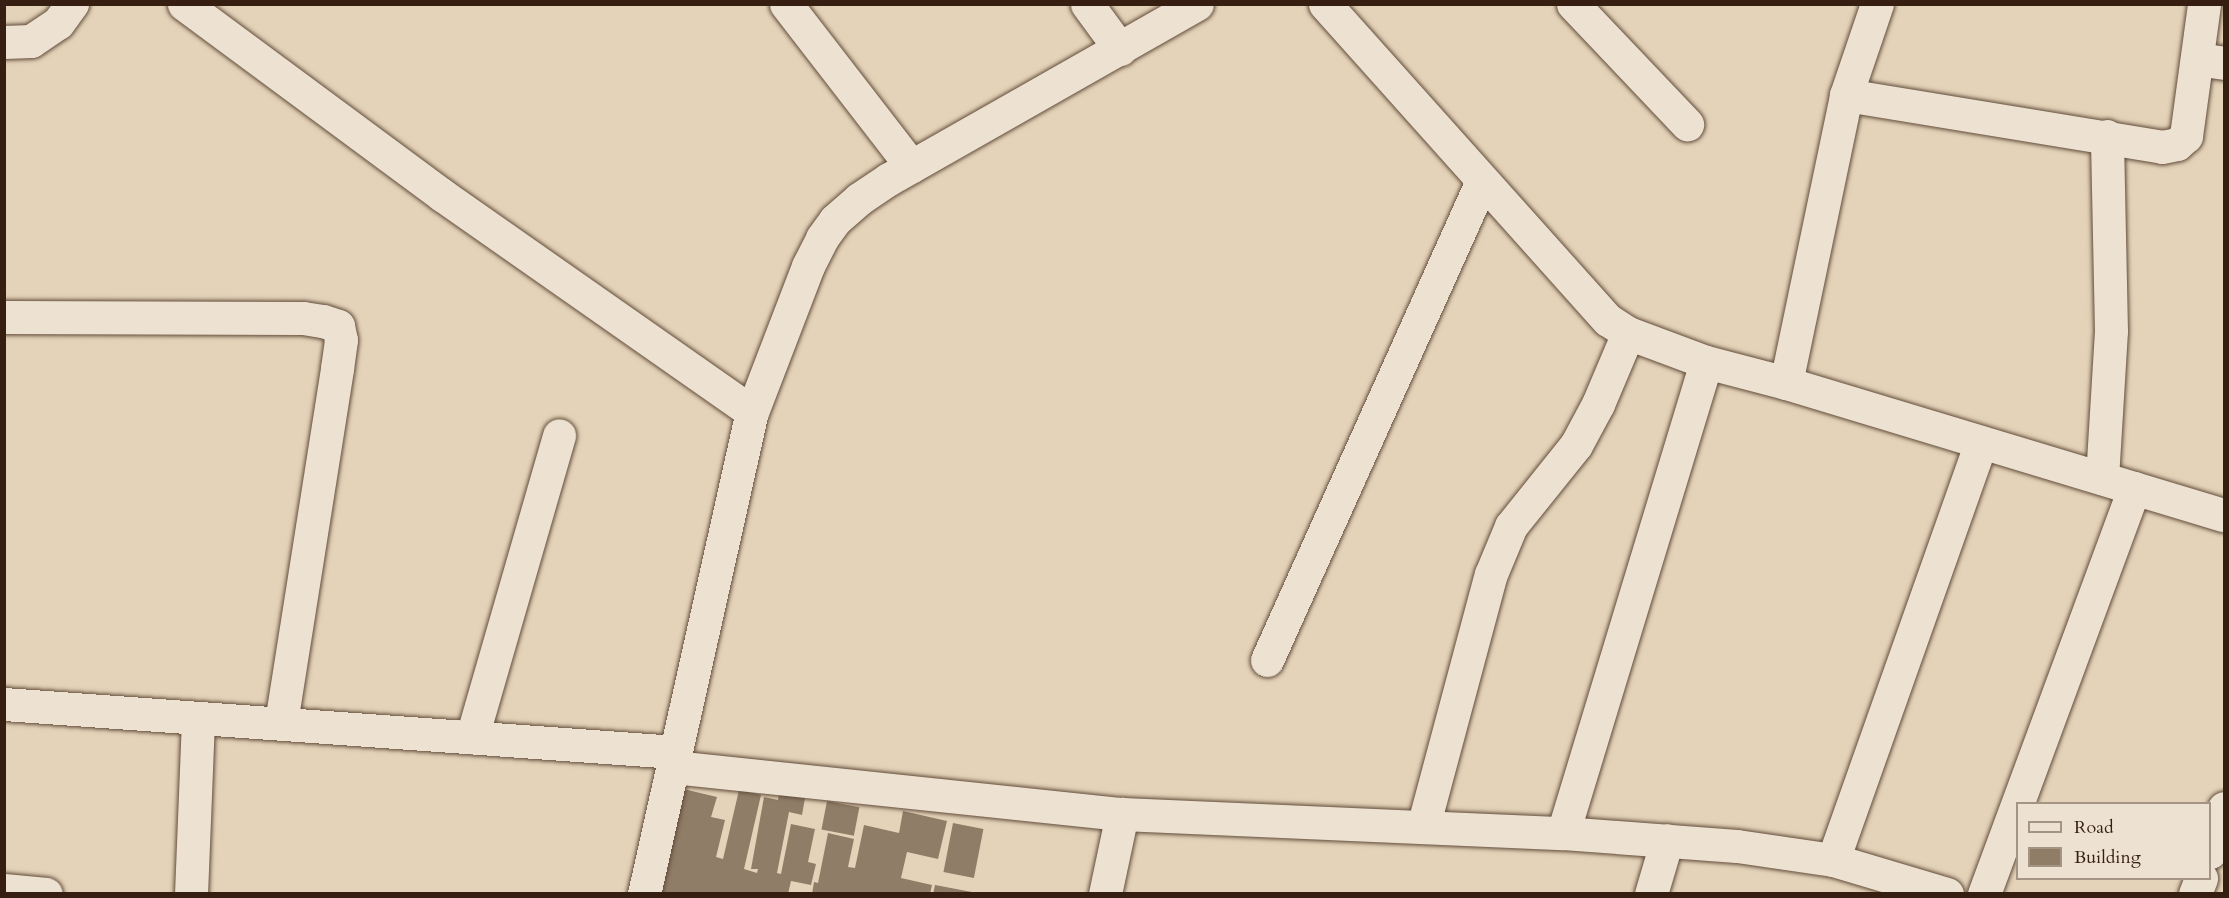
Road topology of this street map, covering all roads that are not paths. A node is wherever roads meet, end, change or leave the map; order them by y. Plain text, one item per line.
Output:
1 (72, 4) edge
2 (184, 4) edge
3 (786, 4) edge
4 (1087, 4) edge
5 (1197, 4) edge
6 (1325, 4) edge
7 (1573, 4) edge
8 (1877, 4) edge
9 (2204, 4) edge
10 (4, 42) edge
11 (1120, 49) junction
12 (2211, 61) edge
13 (1846, 95) junction
14 (1687, 123) dead end
15 (2107, 136) junction
16 (911, 166) junction
17 (1482, 181) junction
18 (4, 317) edge
19 (1628, 333) junction
20 (1706, 362) junction
21 (1786, 383) junction
22 (752, 412) junction
23 (559, 435) dead end
24 (1981, 442) junction
25 (2102, 478) junction
26 (2134, 488) junction
27 (2224, 515) edge
28 (1267, 660) dead end
29 (4, 704) edge
30 (198, 718) junction
31 (281, 724) junction
32 (472, 737) junction
33 (675, 760) junction
34 (2017, 802) edge
35 (2016, 805) edge
36 (2224, 808) edge
37 (1122, 814) junction
38 (1423, 827) junction
39 (1563, 832) junction
40 (1668, 840) junction
41 (2211, 849) edge
42 (1833, 860) junction
43 (4, 890) edge
44 (46, 894) edge
45 (190, 894) edge
46 (644, 894) edge
47 (1105, 894) edge
48 (1651, 894) edge
49 (1947, 894) edge
50 (1983, 894) edge

1 - 10 street
2 - 22 street
3 - 16 street
4 - 11 street
5 - 11 street
6 - 17 street
7 - 14 street
8 - 13 street
9 - 12 street
11 - 16 street
12 - 15 street
13 - 15 street
13 - 21 street
15 - 25 street
16 - 22 street
17 - 19 street
17 - 28 street
18 - 31 street
19 - 20 street
19 - 38 street
20 - 21 street
20 - 39 street
21 - 24 street
22 - 33 street
23 - 32 street
24 - 25 street
24 - 42 street
25 - 26 street
26 - 27 street
26 - 34 street
29 - 30 street
30 - 31 street
30 - 45 street
31 - 32 street
32 - 33 street
33 - 37 street
33 - 46 street
35 - 50 street
36 - 41 street
37 - 38 street
37 - 47 street
38 - 39 street
39 - 40 street
40 - 42 street
40 - 48 street
42 - 49 street
43 - 44 street

